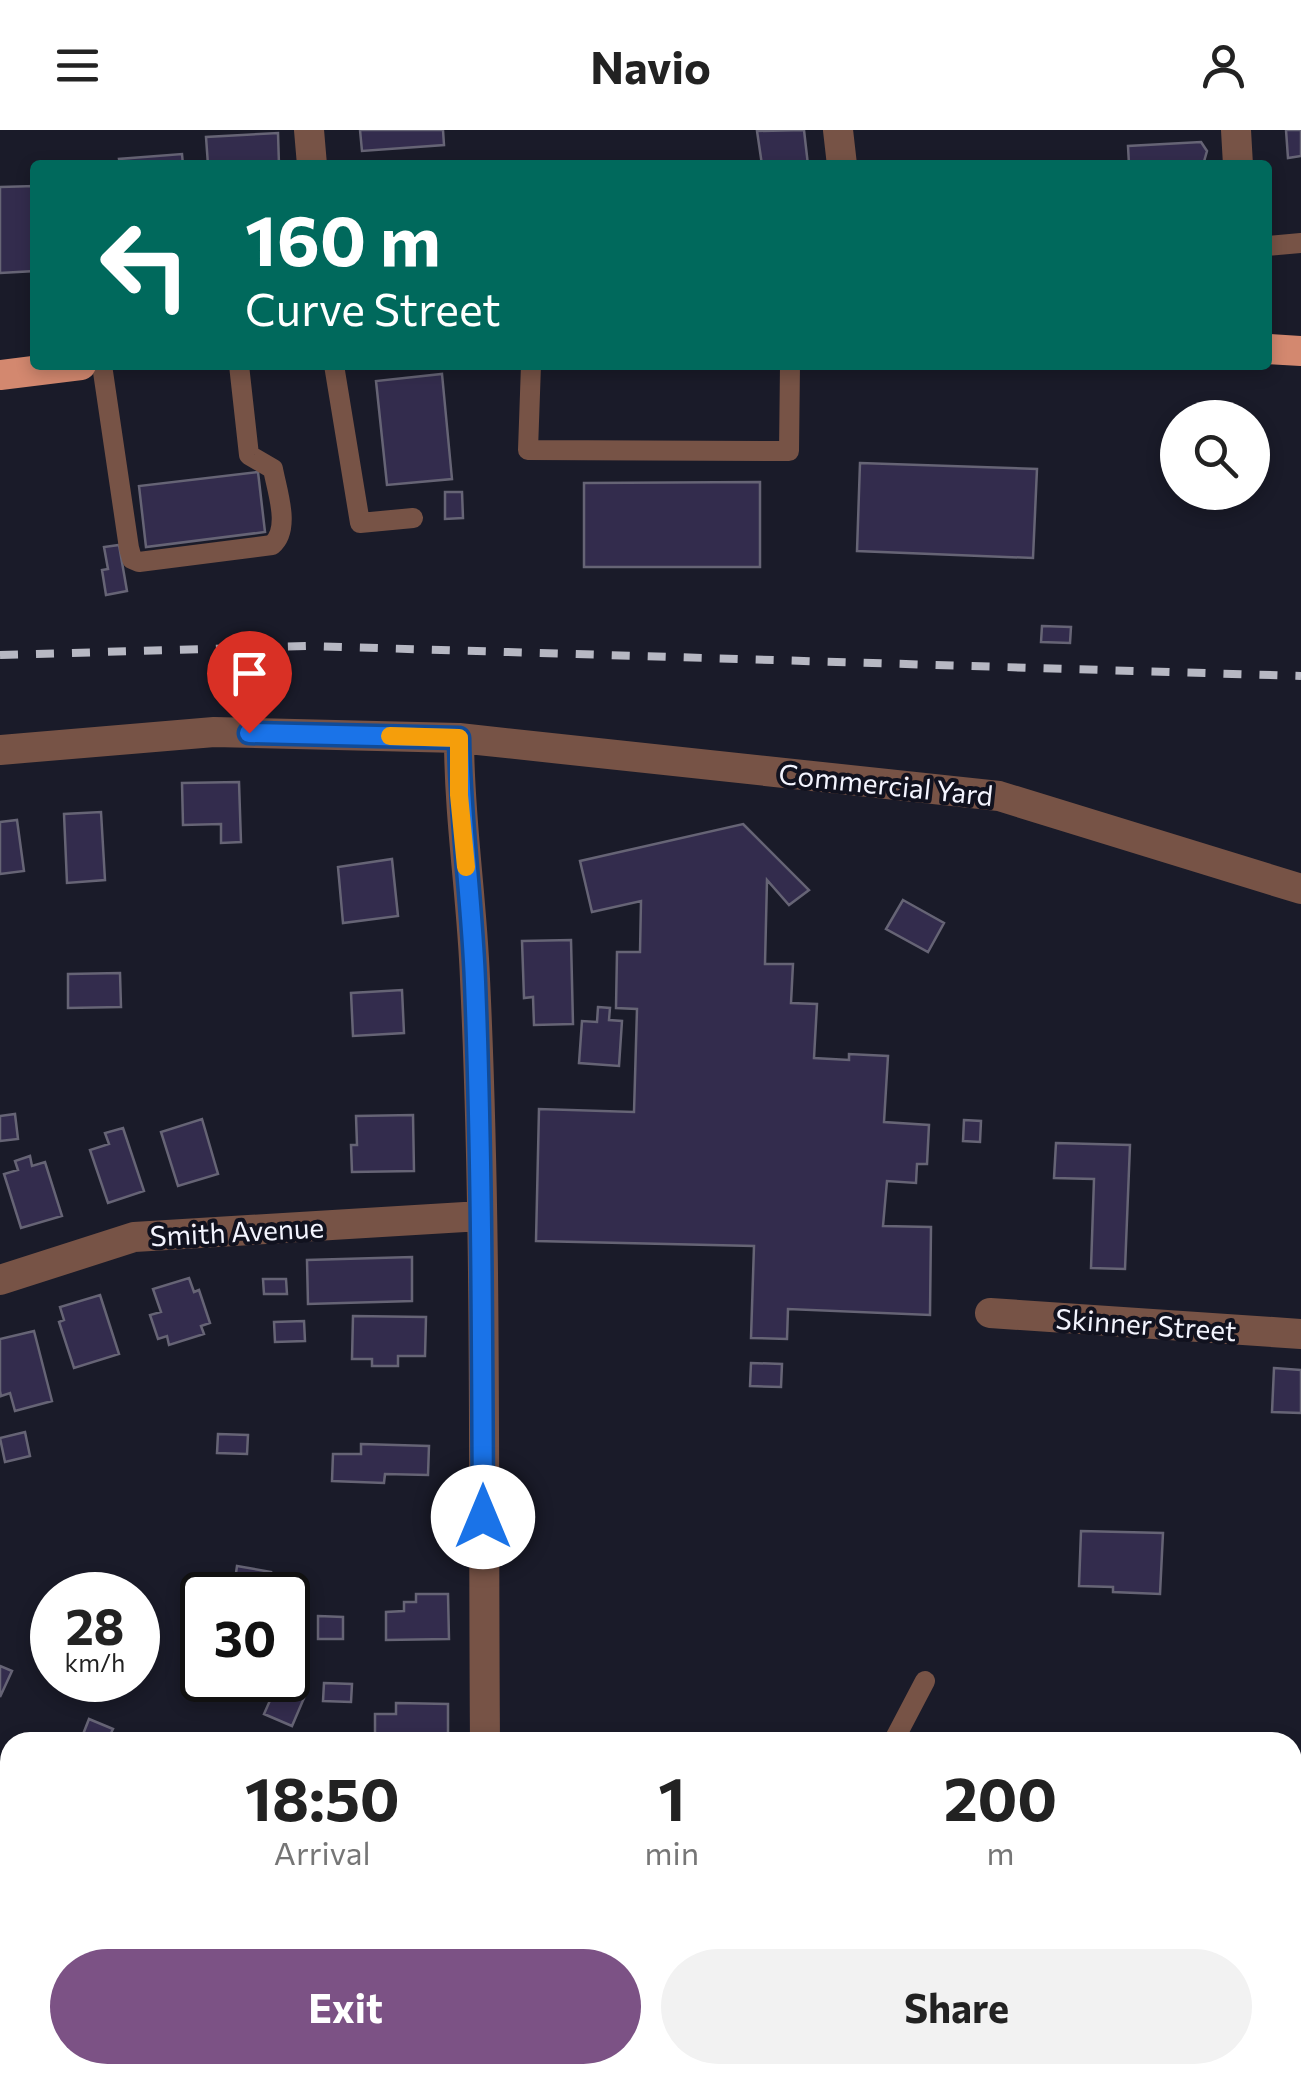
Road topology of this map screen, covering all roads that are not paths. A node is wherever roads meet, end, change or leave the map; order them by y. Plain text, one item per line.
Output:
1 (309, 130) edge
2 (838, 130) edge
3 (1236, 130) edge
4 (312, 160) edge
5 (841, 160) edge
6 (1238, 160) edge
7 (1301, 244) edge
8 (1272, 246) edge
9 (1272, 350) edge
10 (1301, 351) edge
11 (40, 370) edge
12 (103, 370) edge
13 (240, 370) edge
14 (335, 370) edge
15 (530, 370) edge
16 (790, 370) edge
17 (0, 375) edge
18 (413, 518) dead end
19 (459, 738) junction
20 (0, 750) edge
21 (1301, 889) edge
22 (482, 1216) junction
23 (0, 1280) edge
24 (990, 1314) dead end
25 (1301, 1334) edge
26 (925, 1681) dead end
27 (485, 1732) edge
28 (898, 1732) edge

1 - 4 street
2 - 5 street
3 - 6 street
7 - 8 lane
9 - 10 main road
11 - 17 main road
12 - 13 lane
14 - 18 lane
15 - 16 lane
19 - 20 street, Commercial Yard
19 - 21 street, Commercial Yard
19 - 22 street
22 - 23 street, Smith Avenue
22 - 27 street
24 - 25 street, Skinner Street
26 - 28 lane

